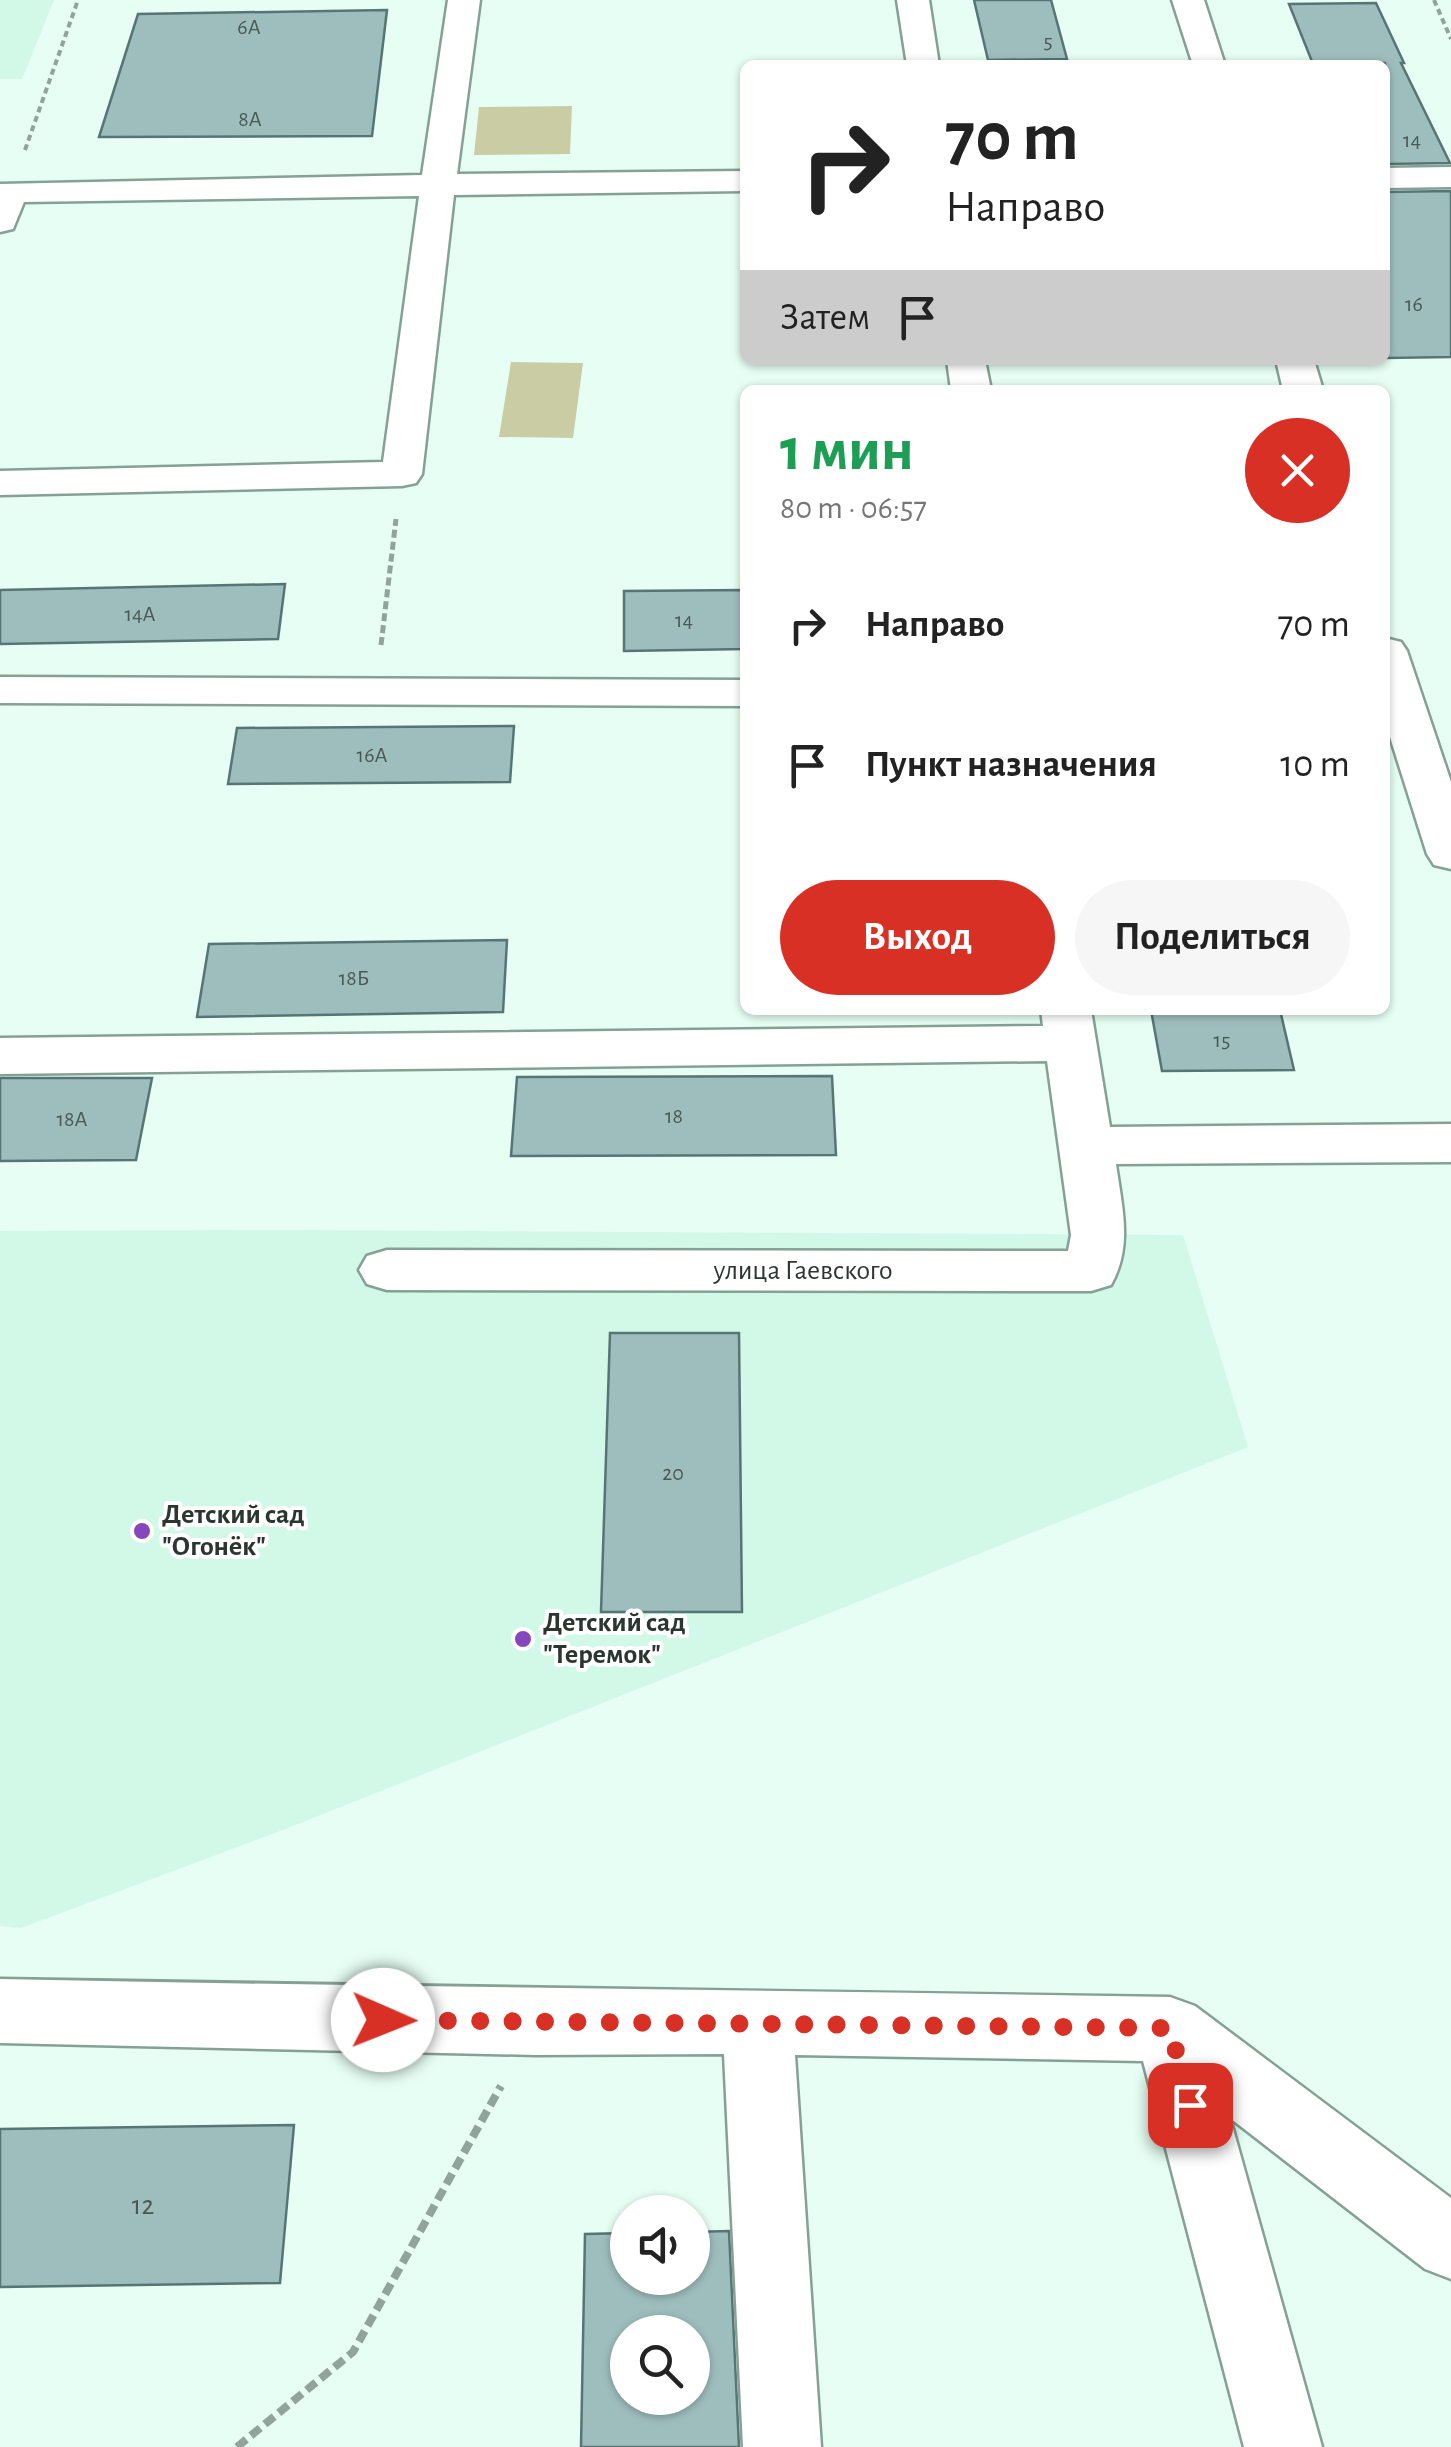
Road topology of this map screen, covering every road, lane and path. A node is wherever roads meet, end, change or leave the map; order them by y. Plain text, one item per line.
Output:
1 (78, 0) edge
2 (464, 0) edge
3 (913, 0) edge
4 (1188, 0) edge
5 (1434, 0) edge
6 (1451, 39) edge
7 (922, 60) edge
8 (1207, 60) edge
9 (1451, 177) edge
10 (1390, 178) edge
11 (740, 181) edge
12 (438, 185) junction
13 (5, 207) edge
14 (402, 474) junction
15 (0, 482) edge
16 (1390, 666) edge
17 (0, 690) edge
18 (375, 691) junction
19 (740, 692) edge
20 (1451, 854) edge
21 (1069, 1027) edge
22 (0, 1056) edge
23 (1451, 1144) edge
24 (1088, 1146) junction
25 (387, 1270) dead end
26 (0, 2012) edge
27 (758, 2022) junction
28 (536, 2024) junction
29 (1170, 2028) junction
30 (1451, 2243) edge
31 (237, 2447) edge
32 (782, 2447) edge
33 (1283, 2447) edge

1 - 13 path
2 - 12 street
3 - 7 street
4 - 8 street
5 - 6 path
9 - 10 street
11 - 12 street
12 - 13 street
12 - 14 street
14 - 15 street
14 - 18 path
16 - 20 street
17 - 18 street
18 - 19 street
21 - 22 street
21 - 24 street, улица Гаевского
23 - 24 street
24 - 25 street, улица Гаевского
26 - 28 street
27 - 28 street
27 - 29 street
27 - 32 street
28 - 31 path
29 - 30 street
29 - 33 street

